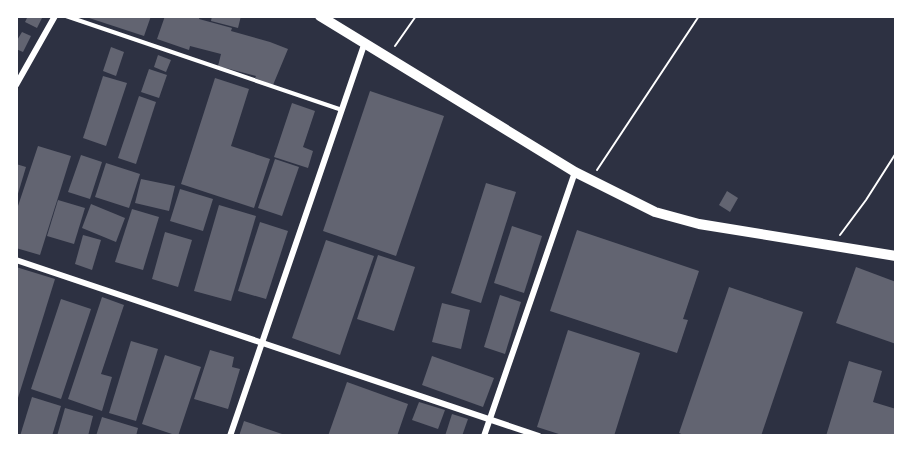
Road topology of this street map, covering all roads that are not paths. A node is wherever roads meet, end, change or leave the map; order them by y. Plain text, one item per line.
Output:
1 (55, 16) edge
2 (66, 16) edge
3 (320, 16) edge
4 (364, 45) junction
5 (16, 86) edge
6 (342, 110) junction
7 (575, 172) junction
8 (896, 256) edge
9 (16, 260) edge
10 (262, 342) junction
11 (490, 419) junction
12 (230, 435) edge
13 (484, 435) edge
14 (539, 435) edge

1 - 5 street
2 - 6 lane
3 - 4 street
4 - 6 street
4 - 7 street
6 - 10 street
7 - 8 street
7 - 11 street
9 - 10 street
10 - 11 street
10 - 12 street
11 - 13 street
11 - 14 street

